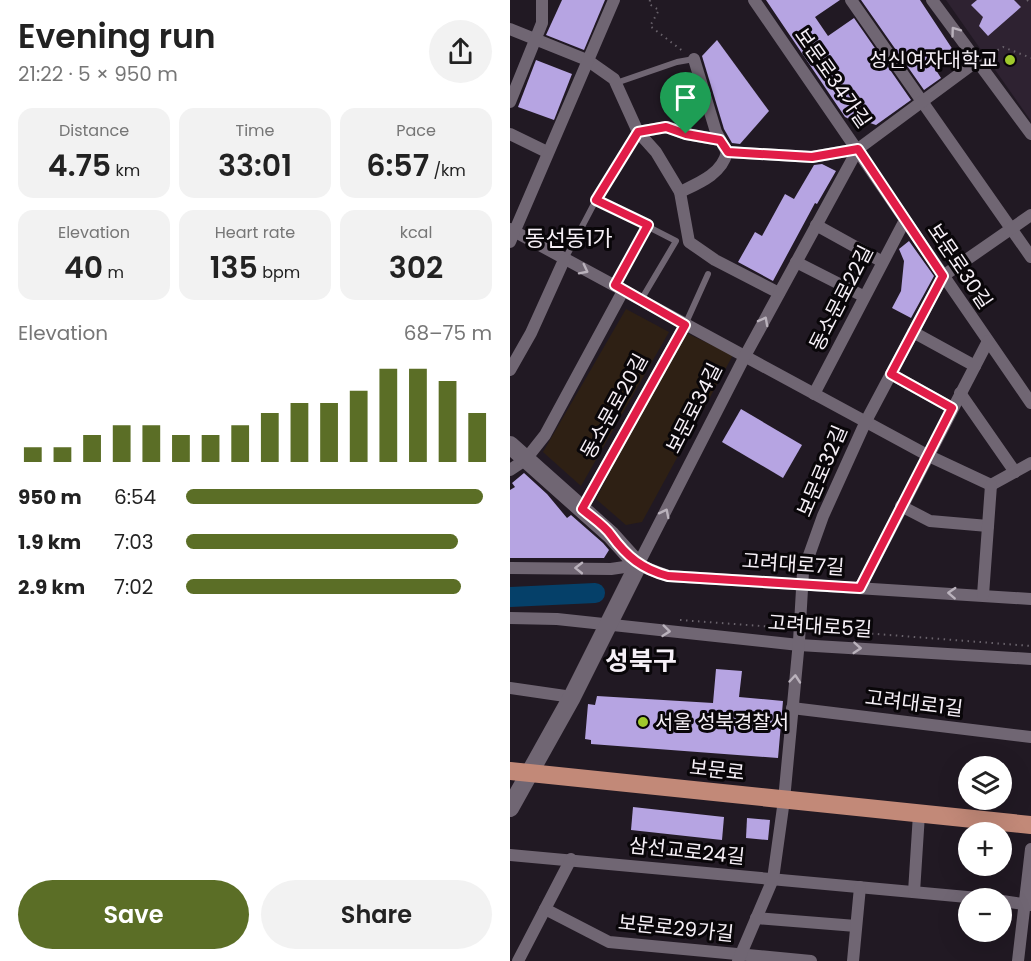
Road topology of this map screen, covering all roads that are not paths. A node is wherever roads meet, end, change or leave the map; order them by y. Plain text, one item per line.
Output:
1 (542, 0) edge
2 (614, 0) edge
3 (754, 0) edge
4 (851, 0) edge
5 (932, 0) edge
6 (510, 29) edge
7 (536, 39) junction
8 (694, 59) joint
9 (587, 60) junction
10 (977, 62) junction
11 (616, 83) junction
12 (510, 102) edge
13 (922, 103) junction
14 (638, 132) junction
15 (510, 134) edge
16 (1031, 134) edge
17 (720, 140) junction
18 (858, 149) junction
19 (548, 152) junction
20 (728, 152) junction
21 (680, 192) junction
22 (596, 200) junction
23 (1031, 215) edge
24 (904, 220) junction
25 (648, 225) junction
26 (816, 225) junction
27 (1012, 230) junction
28 (512, 234) edge
29 (1031, 257) edge
30 (564, 260) junction
31 (881, 261) junction
32 (796, 262) junction
33 (708, 274) dead end
34 (943, 276) junction
35 (619, 288) junction
36 (779, 293) junction
37 (862, 296) junction
38 (641, 300) junction
39 (685, 325) junction
40 (913, 332) junction
41 (988, 341) junction
42 (746, 356) junction
43 (975, 366) junction
44 (510, 370) edge
45 (891, 374) junction
46 (960, 393) junction
47 (814, 394) junction
48 (1031, 403) edge
49 (952, 408) junction
50 (866, 421) junction
51 (510, 445) edge
52 (929, 456) junction
53 (517, 460) edge
54 (1031, 463) edge
55 (1015, 471) junction
56 (991, 485) junction
57 (901, 506) junction
58 (582, 509) junction
59 (988, 526) junction
60 (614, 541) junction
61 (510, 568) edge
62 (635, 570) junction
63 (802, 587) junction
64 (860, 588) junction
65 (983, 595) junction
66 (1031, 599) edge
67 (510, 618) edge
68 (607, 626) junction
69 (799, 634) junction
70 (1031, 660) edge
71 (510, 688) edge
72 (572, 697) junction
73 (792, 708) junction
74 (1031, 737) edge
75 (510, 771) edge
76 (529, 773) junction
77 (784, 800) junction
78 (510, 808) edge
79 (919, 814) junction
80 (1031, 825) edge
81 (1031, 849) edge
82 (510, 855) edge
83 (571, 859) junction
84 (773, 879) junction
85 (860, 887) junction
86 (914, 892) junction
87 (958, 896) edge
88 (1012, 902) edge
89 (1027, 904) edge
90 (545, 909) junction
91 (756, 918) junction
92 (856, 926) junction
93 (684, 955) edge
94 (740, 958) edge
95 (518, 961) edge
96 (811, 961) edge
97 (853, 961) edge
98 (1018, 961) edge

1 - 7 street
2 - 9 street
3 - 18 street, 보문로34가길
4 - 13 street
10 -> 5 street
6 - 7 street
7 - 9 street
7 - 12 street
8 - 11 lane
8 - 17 street
9 - 11 street
9 - 19 street
10 - 13 street, 보문로34길
10 - 16 street
11 - 14 street
13 - 18 street, 보문로34길
13 - 27 street
14 - 17 street
14 - 21 street
14 - 22 lane
15 - 19 street
17 - 20 street
18 - 20 street
18 - 24 street, 보문로30길
18 - 26 street, 보문로34길
19 - 28 street
20 - 21 street
21 - 36 street
22 - 25 lane
22 - 30 lane
23 - 27 street, 보문로32길
24 - 31 street, 동소문로22길
24 - 34 street, 보문로30길
25 - 35 lane
25 - 38 lane
26 - 31 street
26 - 32 street, 보문로34길
27 - 29 street
27 - 34 street, 보문로32길
28 - 30 street
30 -> 35 street
30 - 44 street
31 - 37 street, 동소문로22길
32 - 36 street, 보문로34길
32 - 37 street
33 - 39 lane
34 - 40 street, 보문로32길
34 - 41 street, 보문로30길
35 - 38 street
35 - 53 street
42 -> 36 street, 보문로34길
37 - 47 street, 동소문로22길
38 - 39 street
39 - 42 street
39 - 58 street, 동소문로20길
40 - 43 street
40 - 45 street, 보문로32길
41 - 43 street
41 - 48 street, 보문로30길
42 - 47 street
62 -> 42 street, 보문로34길
43 - 46 street
45 - 49 street
45 - 50 street, 보문로32길
46 - 49 street
46 - 55 street
47 - 50 street
49 - 52 street
50 - 52 street
50 - 63 street, 보문로32길
51 - 53 street
52 - 56 street
52 - 57 street
53 - 58 street
53 - 60 street
54 - 55 street
55 - 56 street
56 - 59 street
57 - 59 street
57 - 64 street
58 - 60 street
59 - 65 street
60 - 62 street
62 -> 61 street
62 - 63 street, 고려대로7길
62 - 68 street
63 - 64 street, 고려대로7길
63 - 69 street, 보문로32길
65 -> 64 street, 고려대로7길
65 - 66 street, 고려대로7길
67 - 68 street, 고려대로5길
68 -> 69 street, 고려대로5길
68 - 72 street
69 -> 70 street, 고려대로5길
73 -> 69 street
71 - 72 street
72 - 76 street
73 - 74 street, 고려대로1길
73 - 77 street
75 - 76 main road, 보문로
76 - 77 main road, 보문로
76 - 78 street
77 - 79 main road, 보문로
77 - 84 street
79 - 80 main road, 보문로
79 - 86 street
81 - 89 street
82 - 83 street, 삼선교로24길
83 - 84 street, 삼선교로24길
83 - 90 street
84 - 85 street, 삼선교로24길
84 - 91 street
85 - 86 street, 삼선교로24길
85 - 92 street
86 - 87 street, 삼선교로24길
88 - 89 street
89 - 98 street
90 - 93 street, 보문로29가길
90 - 95 street
91 - 92 street
91 - 94 street
92 - 97 street
93 - 94 street, 보문로29가길
94 - 96 street, 보문로29가길

